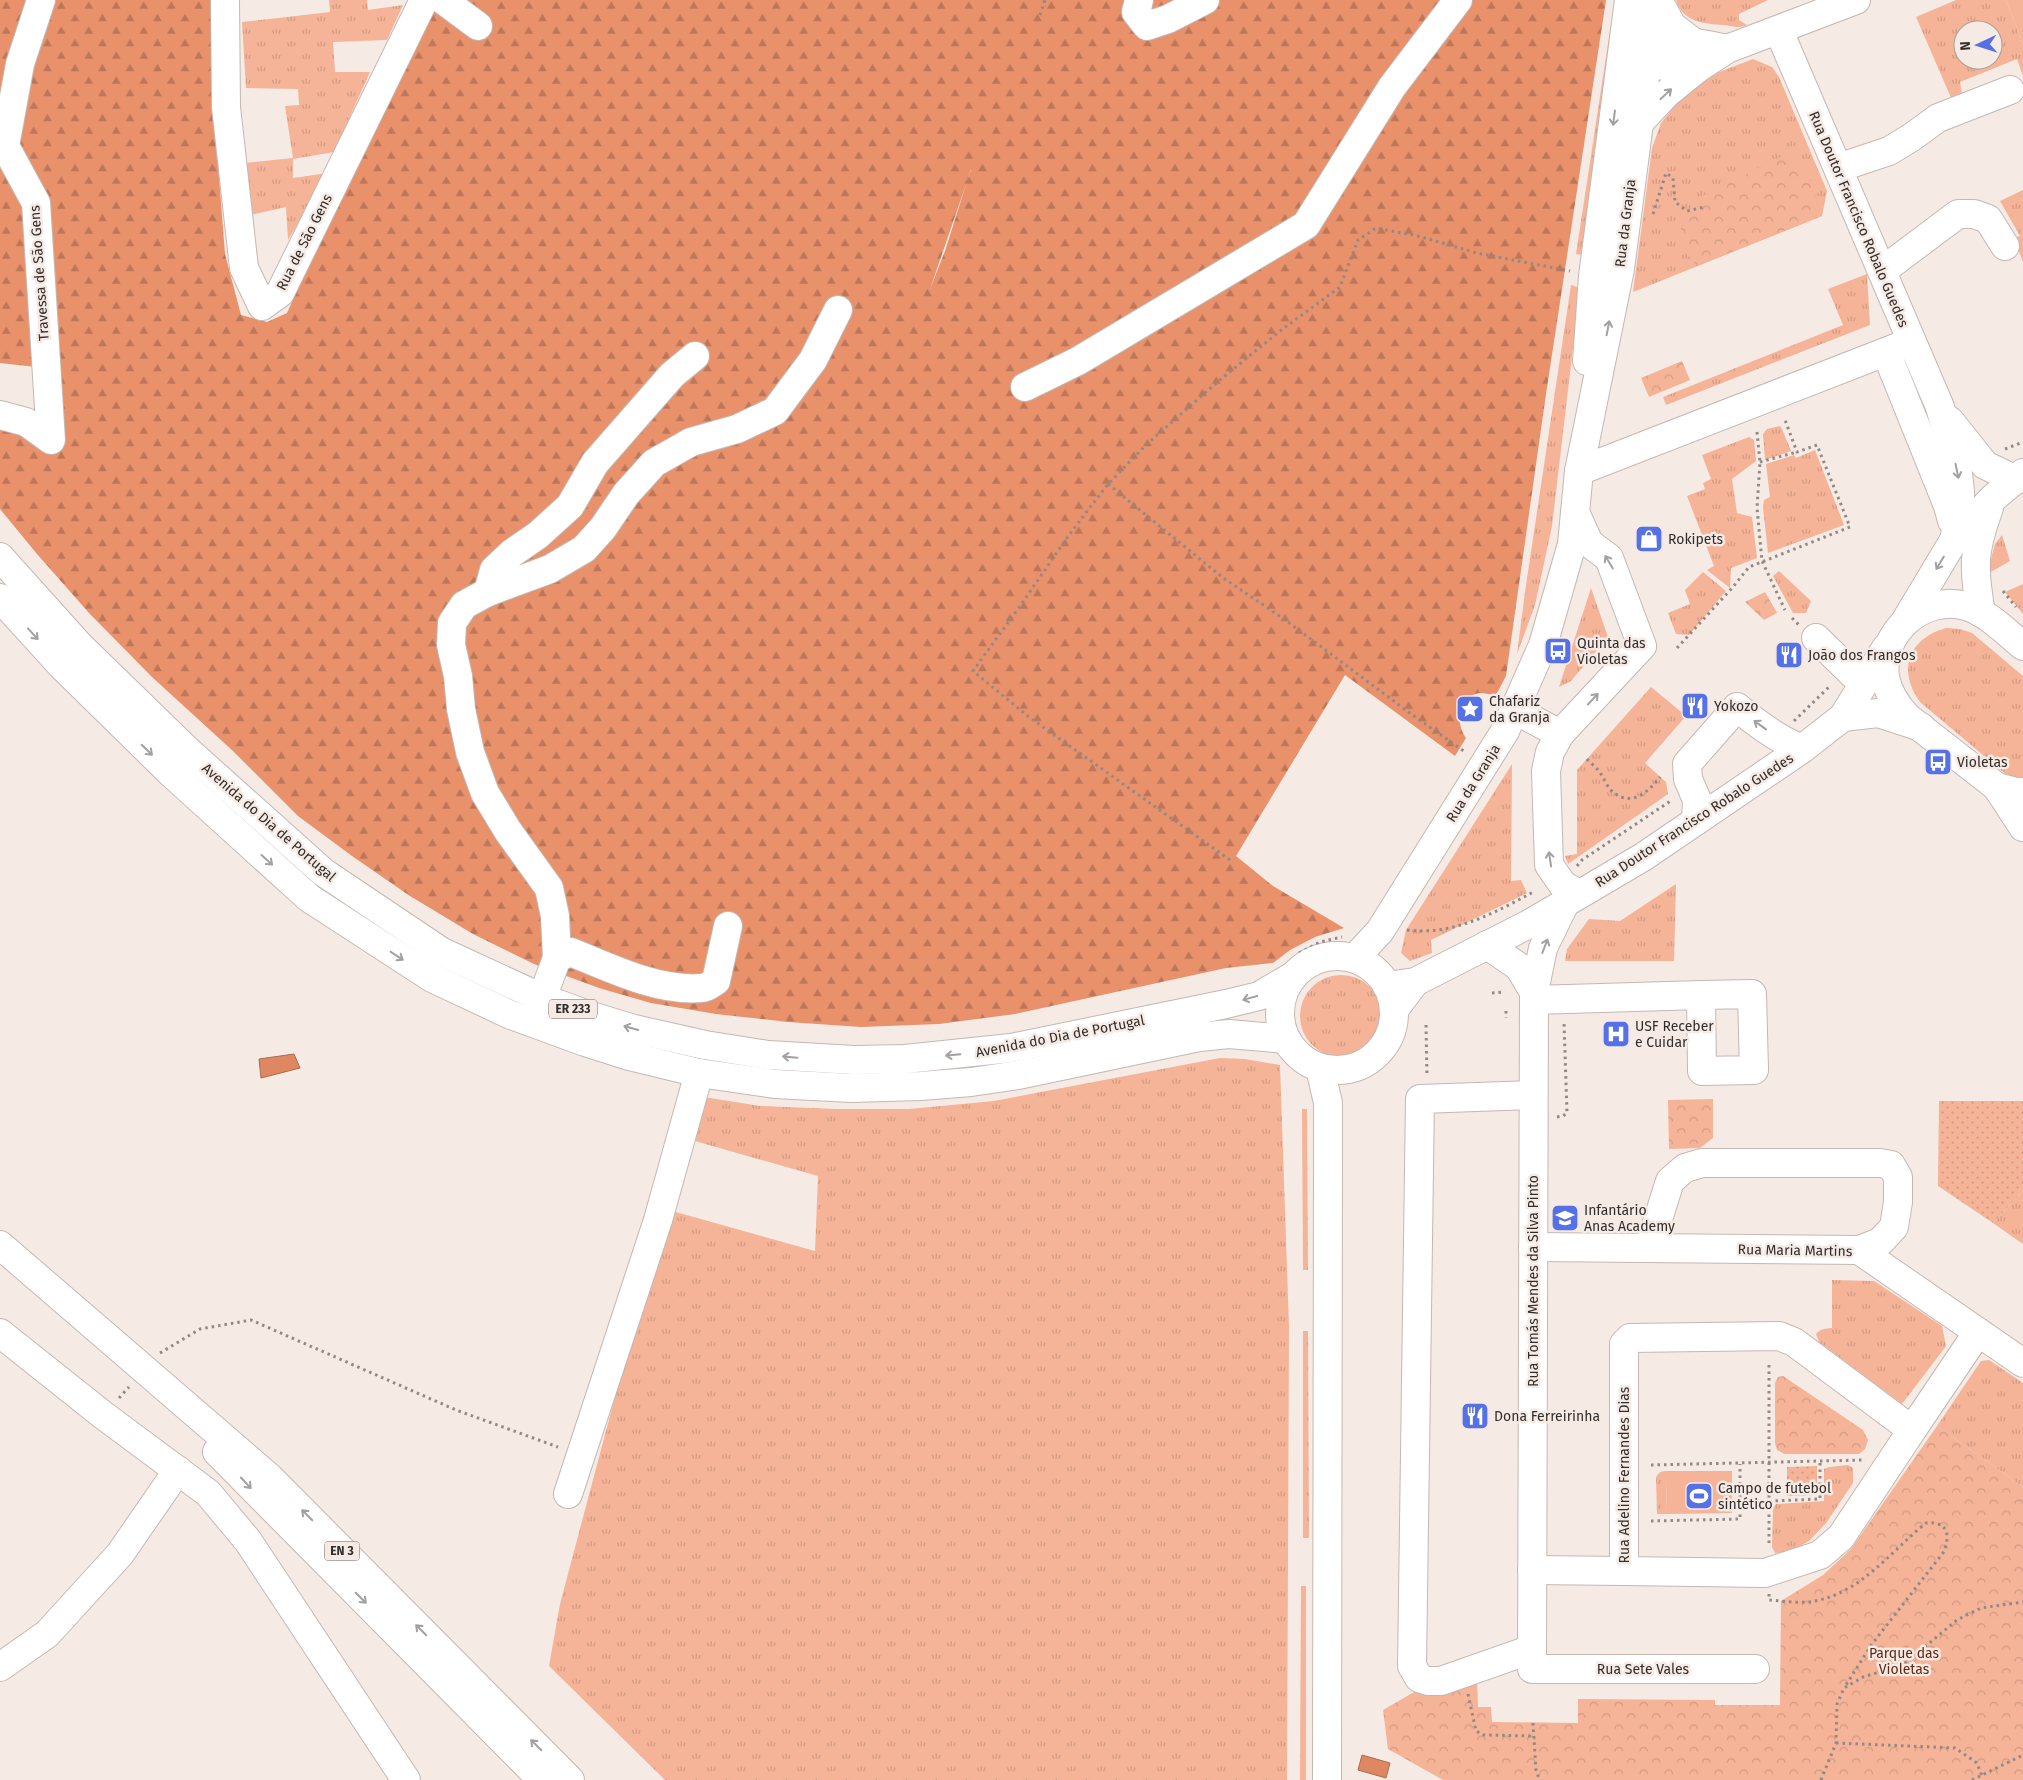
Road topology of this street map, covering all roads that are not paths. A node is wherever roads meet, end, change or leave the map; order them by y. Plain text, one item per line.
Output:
1 (41, 0) edge
2 (225, 0) edge
3 (424, 0) edge
4 (443, 0) edge
5 (1140, 0) edge
6 (1204, 0) edge
7 (1458, 0) edge
8 (1629, 0) edge
9 (1639, 0) edge
10 (1656, 0) edge
11 (1856, 0) edge
12 (478, 26) dead end
13 (1779, 31) junction
14 (1647, 52) junction
15 (1696, 55) junction
16 (1619, 79) junction
17 (2010, 90) dead end
18 (1638, 124) junction
19 (1838, 168) junction
20 (2005, 246) dead end
21 (1882, 271) junction
22 (838, 310) dead end
23 (1899, 347) junction
24 (695, 356) dead end
25 (1026, 387) dead end
26 (1940, 407) junction
27 (0, 414) edge
28 (1584, 444) junction
29 (1579, 471) junction
30 (2019, 477) edge
31 (1992, 499) junction
32 (1575, 512) junction
33 (1954, 540) junction
34 (0, 557) edge
35 (488, 592) junction
36 (0, 598) edge
37 (1981, 613) junction
38 (1898, 631) junction
39 (1816, 638) dead end
40 (2023, 646) edge
41 (1863, 684) junction
42 (1515, 710) junction
43 (1844, 717) junction
44 (1921, 726) junction
45 (1560, 734) junction
46 (1802, 749) junction
47 (2010, 789) edge
48 (1696, 821) junction
49 (2023, 827) edge
50 (1572, 890) junction
51 (728, 926) dead end
52 (1487, 945) junction
53 (557, 958) junction
54 (1293, 967) junction
55 (1371, 972) junction
56 (1701, 995) dead end
57 (1534, 996) junction
58 (542, 998) junction
59 (1286, 1039) junction
60 (1330, 1069) junction
61 (699, 1073) junction
62 (1533, 1095) junction
63 (0, 1245) edge
64 (1533, 1247) junction
65 (1649, 1248) junction
66 (1859, 1250) junction
67 (1978, 1332) junction
68 (0, 1333) edge
69 (104, 1333) junction
70 (2023, 1362) edge
71 (1912, 1430) junction
72 (178, 1470) junction
73 (568, 1494) dead end
74 (1532, 1570) junction
75 (1624, 1571) junction
76 (416, 1652) junction
77 (1532, 1659) junction
78 (0, 1667) edge
79 (1755, 1669) dead end
80 (406, 1780) edge
81 (518, 1780) edge
82 (542, 1780) edge
83 (570, 1780) edge
84 (1326, 1780) edge

1 - 27 street, Travessa de São Gens
2 - 3 street, Rua de São Gens
4 - 12 street
5 - 6 street
7 - 25 street
8 - 16 street, Rua da Granja
9 - 14 street
10 - 14 street, Rua da Granja
10 - 15 street
11 - 13 street
13 - 15 street
13 - 19 street, Rua Doutor Francisco Robalo Guedes
14 - 15 street
14 - 16 street
14 - 18 street, Rua da Granja
18 -> 15 street
16 -> 28 street, Rua da Granja
17 - 19 street
28 -> 18 street, Rua da Granja
19 - 21 street, Rua Doutor Francisco Robalo Guedes
20 - 21 street
21 - 23 street, Rua Doutor Francisco Robalo Guedes
22 - 35 street
23 - 26 street, Rua Doutor Francisco Robalo Guedes
23 - 29 street
23 - 33 street
24 - 35 street
26 - 30 street, Rua Doutor Francisco Robalo Guedes
26 -> 33 street, Rua Doutor Francisco Robalo Guedes
28 - 29 street, Rua da Granja
29 - 32 street, Rua da Granja
30 - 31 street
31 - 33 street
31 - 37 street
32 - 42 street, Rua da Granja
45 -> 32 street
33 -> 38 street
34 - 58 street, Avenida do Dia de Portugal / ER 233
35 - 53 street
36 -> 61 street, Avenida do Dia de Portugal / ER 233
37 - 38 street
37 - 40 street
38 - 41 street
38 - 44 street
39 - 41 street
41 - 43 street
42 - 45 street
42 - 55 street, Rua da Granja
43 - 44 street
43 - 46 street, Rua Doutor Francisco Robalo Guedes
44 - 47 street
50 -> 45 street
46 - 48 street, Rua Doutor Francisco Robalo Guedes
46 -> 48 street
47 - 49 street
48 - 50 street, Rua Doutor Francisco Robalo Guedes
50 - 52 street, Rua Doutor Francisco Robalo Guedes
57 -> 50 street, Rua Tomás Mendes da Silva Pinto
51 - 53 street
52 - 55 street, Rua Doutor Francisco Robalo Guedes
52 - 57 street
53 - 58 street
54 - 55 street
54 -> 58 street, Avenida do Dia de Portugal / ER 233
54 - 59 street
55 - 60 street
56 - 57 street
57 - 62 street, Rua Tomás Mendes da Silva Pinto
59 - 60 street
59 - 61 street, Avenida do Dia de Portugal / ER 233
60 - 84 street
61 - 73 street
62 - 64 street, Rua Tomás Mendes da Silva Pinto
62 - 77 street, Rua Sete Vales
63 - 69 street, EN 3
64 - 65 street, Rua Maria Martins
64 - 74 street, Rua Tomás Mendes da Silva Pinto
65 - 66 street, Rua Maria Martins
65 - 66 street
66 - 67 street, Rua Maria Martins
67 - 70 street, Rua Maria Martins
67 - 71 street, Rua Adelino Fernandes Dias
68 - 72 street
69 -> 76 street, EN 3
83 -> 69 street, EN 3
71 - 75 street, Rua Adelino Fernandes Dias
71 - 75 street, Rua Adelino Fernandes Dias
72 - 78 street
72 - 80 street
74 - 75 street
74 - 77 street, Rua Tomás Mendes da Silva Pinto
76 - 81 street
76 - 82 street, EN 3
77 - 79 street, Rua Sete Vales

